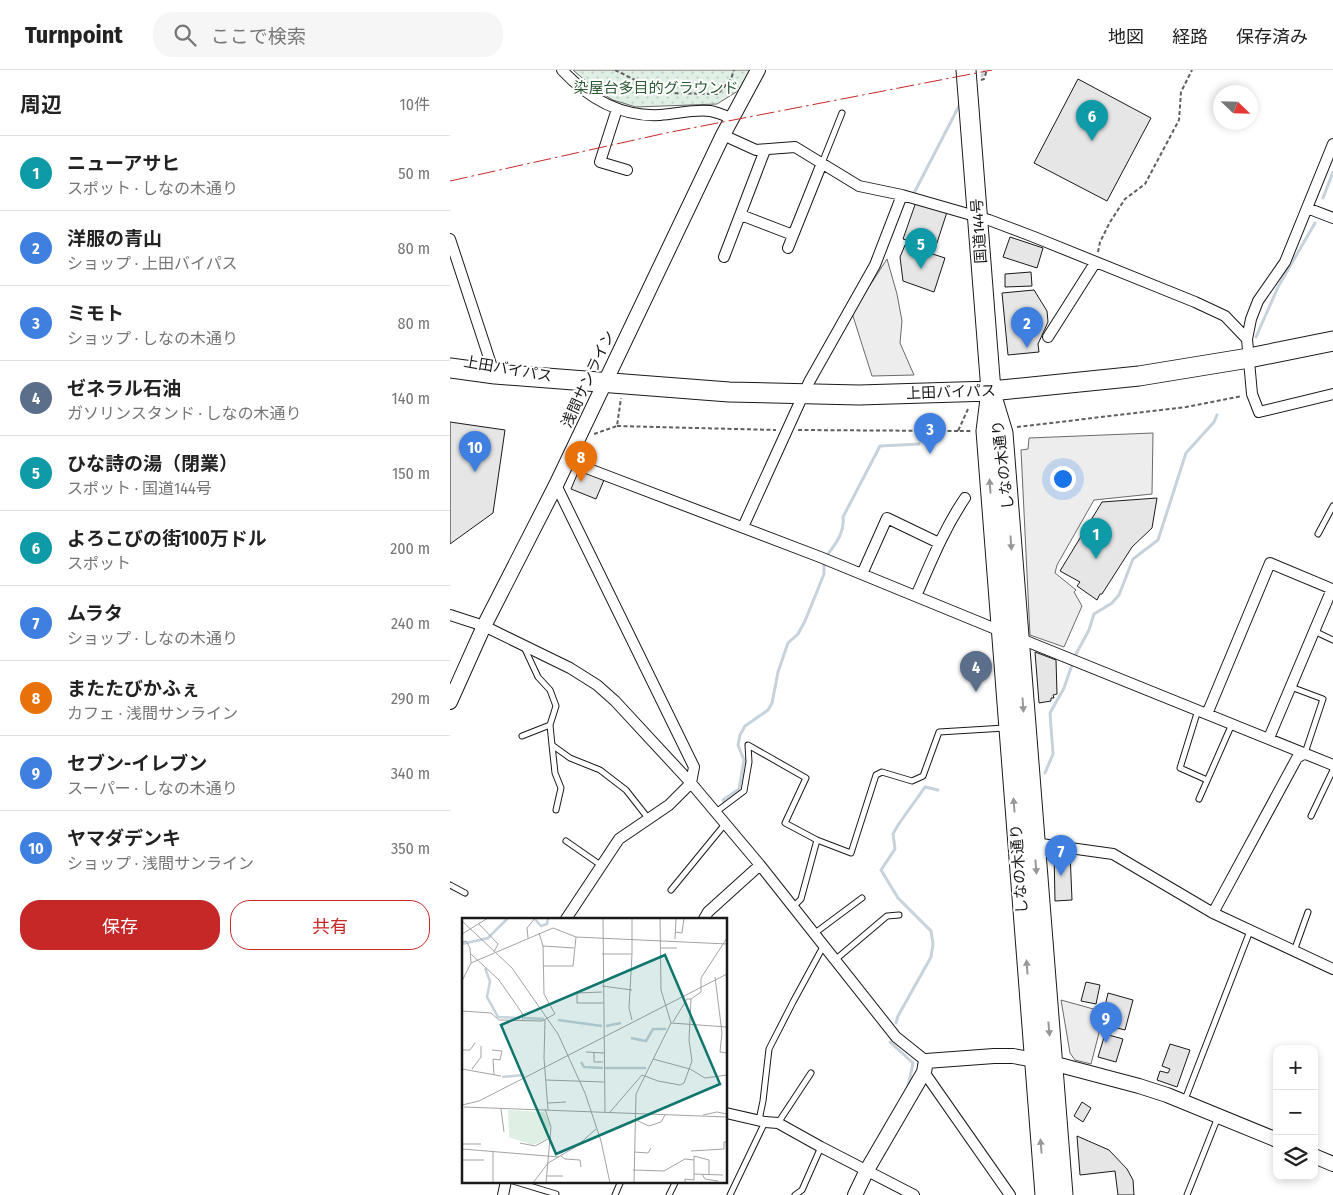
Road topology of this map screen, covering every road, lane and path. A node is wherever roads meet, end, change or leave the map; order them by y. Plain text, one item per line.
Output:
1 (562, 70) edge
2 (615, 70) edge
3 (734, 70) edge
4 (758, 70) edge
5 (966, 70) edge
6 (987, 70) edge
7 (1192, 70) edge
8 (984, 79) dead end
9 (618, 109) junction
10 (842, 113) dead end
11 (732, 118) junction
12 (723, 135) junction
13 (1333, 144) edge
14 (765, 150) junction
15 (822, 164) junction
16 (626, 170) dead end
17 (902, 195) junction
18 (1307, 208) junction
19 (741, 216) junction
20 (978, 217) junction
21 (1333, 218) edge
22 (793, 235) junction
23 (450, 239) edge
24 (788, 248) dead end
25 (724, 257) dead end
26 (1095, 263) junction
27 (1048, 337) dead end
28 (1247, 339) junction
29 (1333, 341) edge
30 (1249, 358) junction
31 (450, 359) edge
32 (492, 367) junction
33 (450, 368) edge
34 (565, 380) junction
35 (605, 382) junction
36 (991, 391) junction
37 (805, 394) junction
38 (1252, 394) junction
39 (1333, 394) edge
40 (621, 398) dead end
41 (968, 409) dead end
42 (1012, 428) dead end
43 (976, 431) dead end
44 (588, 436) dead end
45 (568, 461) junction
46 (556, 485) junction
47 (965, 498) dead end
48 (1333, 506) edge
49 (743, 527) junction
50 (1318, 534) dead end
51 (939, 543) junction
52 (862, 574) junction
53 (916, 596) junction
54 (450, 615) edge
55 (484, 626) junction
56 (1001, 631) junction
57 (1314, 631) junction
58 (1018, 638) junction
59 (1333, 640) edge
60 (523, 646) junction
61 (1291, 686) junction
62 (450, 702) edge
63 (1203, 712) junction
64 (1232, 724) junction
65 (550, 725) junction
66 (1008, 728) junction
67 (522, 736) dead end
68 (1269, 738) junction
69 (552, 746) junction
70 (1305, 754) junction
71 (1333, 765) edge
72 (1333, 770) edge
73 (1208, 780) junction
74 (691, 783) junction
75 (1199, 799) dead end
76 (556, 810) dead end
77 (716, 812) junction
78 (1311, 816) dead end
79 (649, 819) junction
80 (725, 824) junction
81 (817, 840) junction
82 (566, 841) dead end
83 (1034, 843) junction
84 (760, 865) junction
85 (602, 866) junction
86 (450, 886) edge
87 (671, 890) dead end
88 (465, 893) dead end
89 (862, 898) dead end
90 (794, 906) junction
91 (1308, 912) dead end
92 (1213, 913) junction
93 (899, 916) dead end
94 (567, 918) edge
95 (705, 918) edge
96 (1250, 931) junction
97 (816, 934) junction
98 (824, 945) junction
99 (1294, 951) junction
100 (835, 960) junction
101 (1333, 969) edge
102 (1043, 1062) junction
103 (925, 1067) junction
104 (811, 1074) dead end
105 (1184, 1102) junction
106 (728, 1113) edge
107 (1218, 1116) junction
108 (762, 1121) junction
109 (778, 1123) junction
110 (1273, 1138) edge
111 (821, 1147) junction
112 (1318, 1158) edge
113 (1333, 1164) edge
114 (867, 1170) junction
115 (506, 1182) edge
116 (516, 1182) edge
117 (621, 1182) edge
118 (676, 1182) edge
119 (556, 1194) edge
120 (503, 1195) edge
121 (615, 1195) edge
122 (669, 1195) edge
123 (730, 1195) edge
124 (795, 1195) edge
125 (855, 1195) edge
126 (914, 1195) edge
127 (1010, 1195) edge
128 (1044, 1195) edge
129 (1063, 1195) edge
130 (1187, 1195) edge

1 - 9 street
2 - 3 path
4 - 11 street, 浅間サンライン
5 - 20 highway, 国道144号
6 - 8 path
7 - 26 path
9 - 11 street
9 - 16 street
10 - 15 lane
11 - 12 street, 浅間サンライン
12 - 14 street
12 - 35 street, 浅間サンライン
13 - 18 street
14 - 15 street
14 - 19 street
15 - 17 street
15 - 22 street
17 - 20 street
17 - 37 street
18 - 21 street
18 - 28 street
19 - 22 street
19 - 25 street
20 - 26 street
20 - 36 highway, 国道144号
22 - 24 street
23 - 32 street
26 - 27 street
26 - 28 street
28 - 30 street
29 - 30 highway, 上田バイパス
30 - 36 highway, 上田バイパス
30 - 38 street
31 - 32 highway, 上田バイパス
32 - 34 highway, 上田バイパス
33 - 34 highway, 上田バイパス
34 - 35 highway, 上田バイパス
35 - 37 highway, 上田バイパス
35 - 45 street, 浅間サンライン
36 - 37 highway, 上田バイパス
56 -> 36 highway, しなの木通り
36 -> 58 highway, しなの木通り
37 - 49 street
38 - 39 street
38 - 42 path
40 - 44 path
41 - 43 path
45 - 46 street, 浅間サンライン
45 - 49 street
46 - 55 street, 浅間サンライン
46 - 74 street
47 - 51 street
48 - 50 lane
49 - 52 street
51 - 52 street
51 - 53 street
52 - 53 street
53 - 56 street
54 - 55 street
55 - 60 street
55 - 62 street, 浅間サンライン
56 - 58 street
56 - 66 highway, しなの木通り
57 - 59 lane
57 - 61 street
57 - 63 street
58 - 63 street
58 -> 83 highway, しなの木通り
60 - 65 lane
60 - 74 street
61 - 68 street
61 - 70 lane
63 - 64 street
63 - 73 lane
64 - 68 street
64 - 73 lane
65 - 67 lane
65 - 69 lane
66 - 81 lane
102 -> 66 highway, しなの木通り
68 - 70 street
69 - 76 lane
69 - 79 lane
70 - 71 street
70 - 92 street
72 - 78 lane
73 - 75 lane
74 - 77 street
74 - 79 street
77 - 80 street
77 - 81 lane
79 - 85 street
80 - 84 street
80 - 87 lane
81 - 90 lane
82 - 85 lane
83 - 92 street
83 -> 102 highway, しなの木通り
84 - 90 street
84 - 95 street
85 - 94 street
86 - 88 lane
89 - 97 lane
90 - 97 street
91 - 99 lane
92 - 96 street
93 - 100 lane
96 - 99 street
96 - 105 lane
97 - 98 street
98 - 100 street
98 - 108 lane
99 - 101 street
100 - 103 street
102 - 103 street
102 - 105 street
128 -> 102 highway, しなの木通り
102 - 129 highway, しなの木通り
103 - 114 street
103 - 127 street
104 - 109 lane
105 - 107 street
106 - 108 street
107 - 110 street
107 - 130 lane
108 - 109 street
108 - 123 lane
109 - 111 street
111 - 114 street
111 - 124 lane
112 - 113 street
114 - 125 street
114 - 126 street
115 - 120 street
116 - 119 lane
117 - 121 lane
118 - 122 lane

